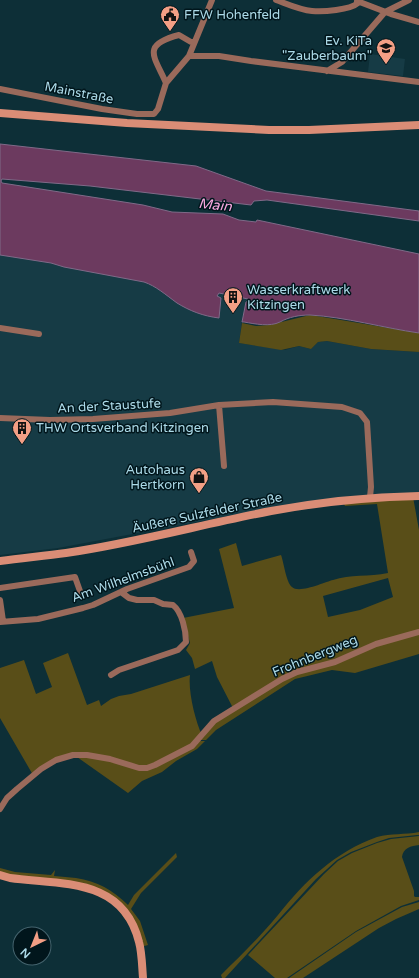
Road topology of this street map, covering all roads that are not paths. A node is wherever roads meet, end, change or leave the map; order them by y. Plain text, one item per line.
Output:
1 (212, 0) edge
2 (276, 0) edge
3 (409, 0) edge
4 (357, 1) edge
5 (385, 12) junction
6 (419, 22) edge
7 (194, 42) junction
8 (189, 56) junction
9 (327, 71) junction
10 (419, 82) edge
11 (166, 83) junction
12 (0, 89) edge
13 (0, 113) edge
14 (419, 125) edge
15 (0, 328) edge
16 (39, 334) dead end
17 (219, 405) junction
18 (0, 418) edge
19 (224, 466) dead end
20 (419, 496) edge
21 (370, 497) junction
22 (191, 552) dead end
23 (0, 561) edge
24 (0, 588) edge
25 (121, 592) junction
26 (81, 594) dead end
27 (0, 600) edge
28 (1, 622) edge
29 (419, 632) edge
30 (111, 675) dead end
31 (0, 809) edge
32 (0, 875) edge
33 (143, 978) edge

1 - 7 street
2 - 4 street
3 - 5 street
4 - 5 street
5 - 6 street
5 - 9 street
7 - 8 street
7 - 11 street
8 - 9 street
8 - 11 street
9 - 10 street
11 - 12 street, Mainstraße
13 - 14 main road
15 - 16 street
17 - 18 street, An der Staustufe
17 - 19 street
17 - 21 street, An der Staustufe
20 - 21 main road, Äußere Sulzfelder Straße
21 - 23 main road, Äußere Sulzfelder Straße
22 - 25 street, Am Wilhelmsbühl
24 - 26 street
25 - 28 street, Am Wilhelmsbühl
25 - 30 street
27 - 28 street
29 - 31 street, Frohnbergweg
32 - 33 main road

